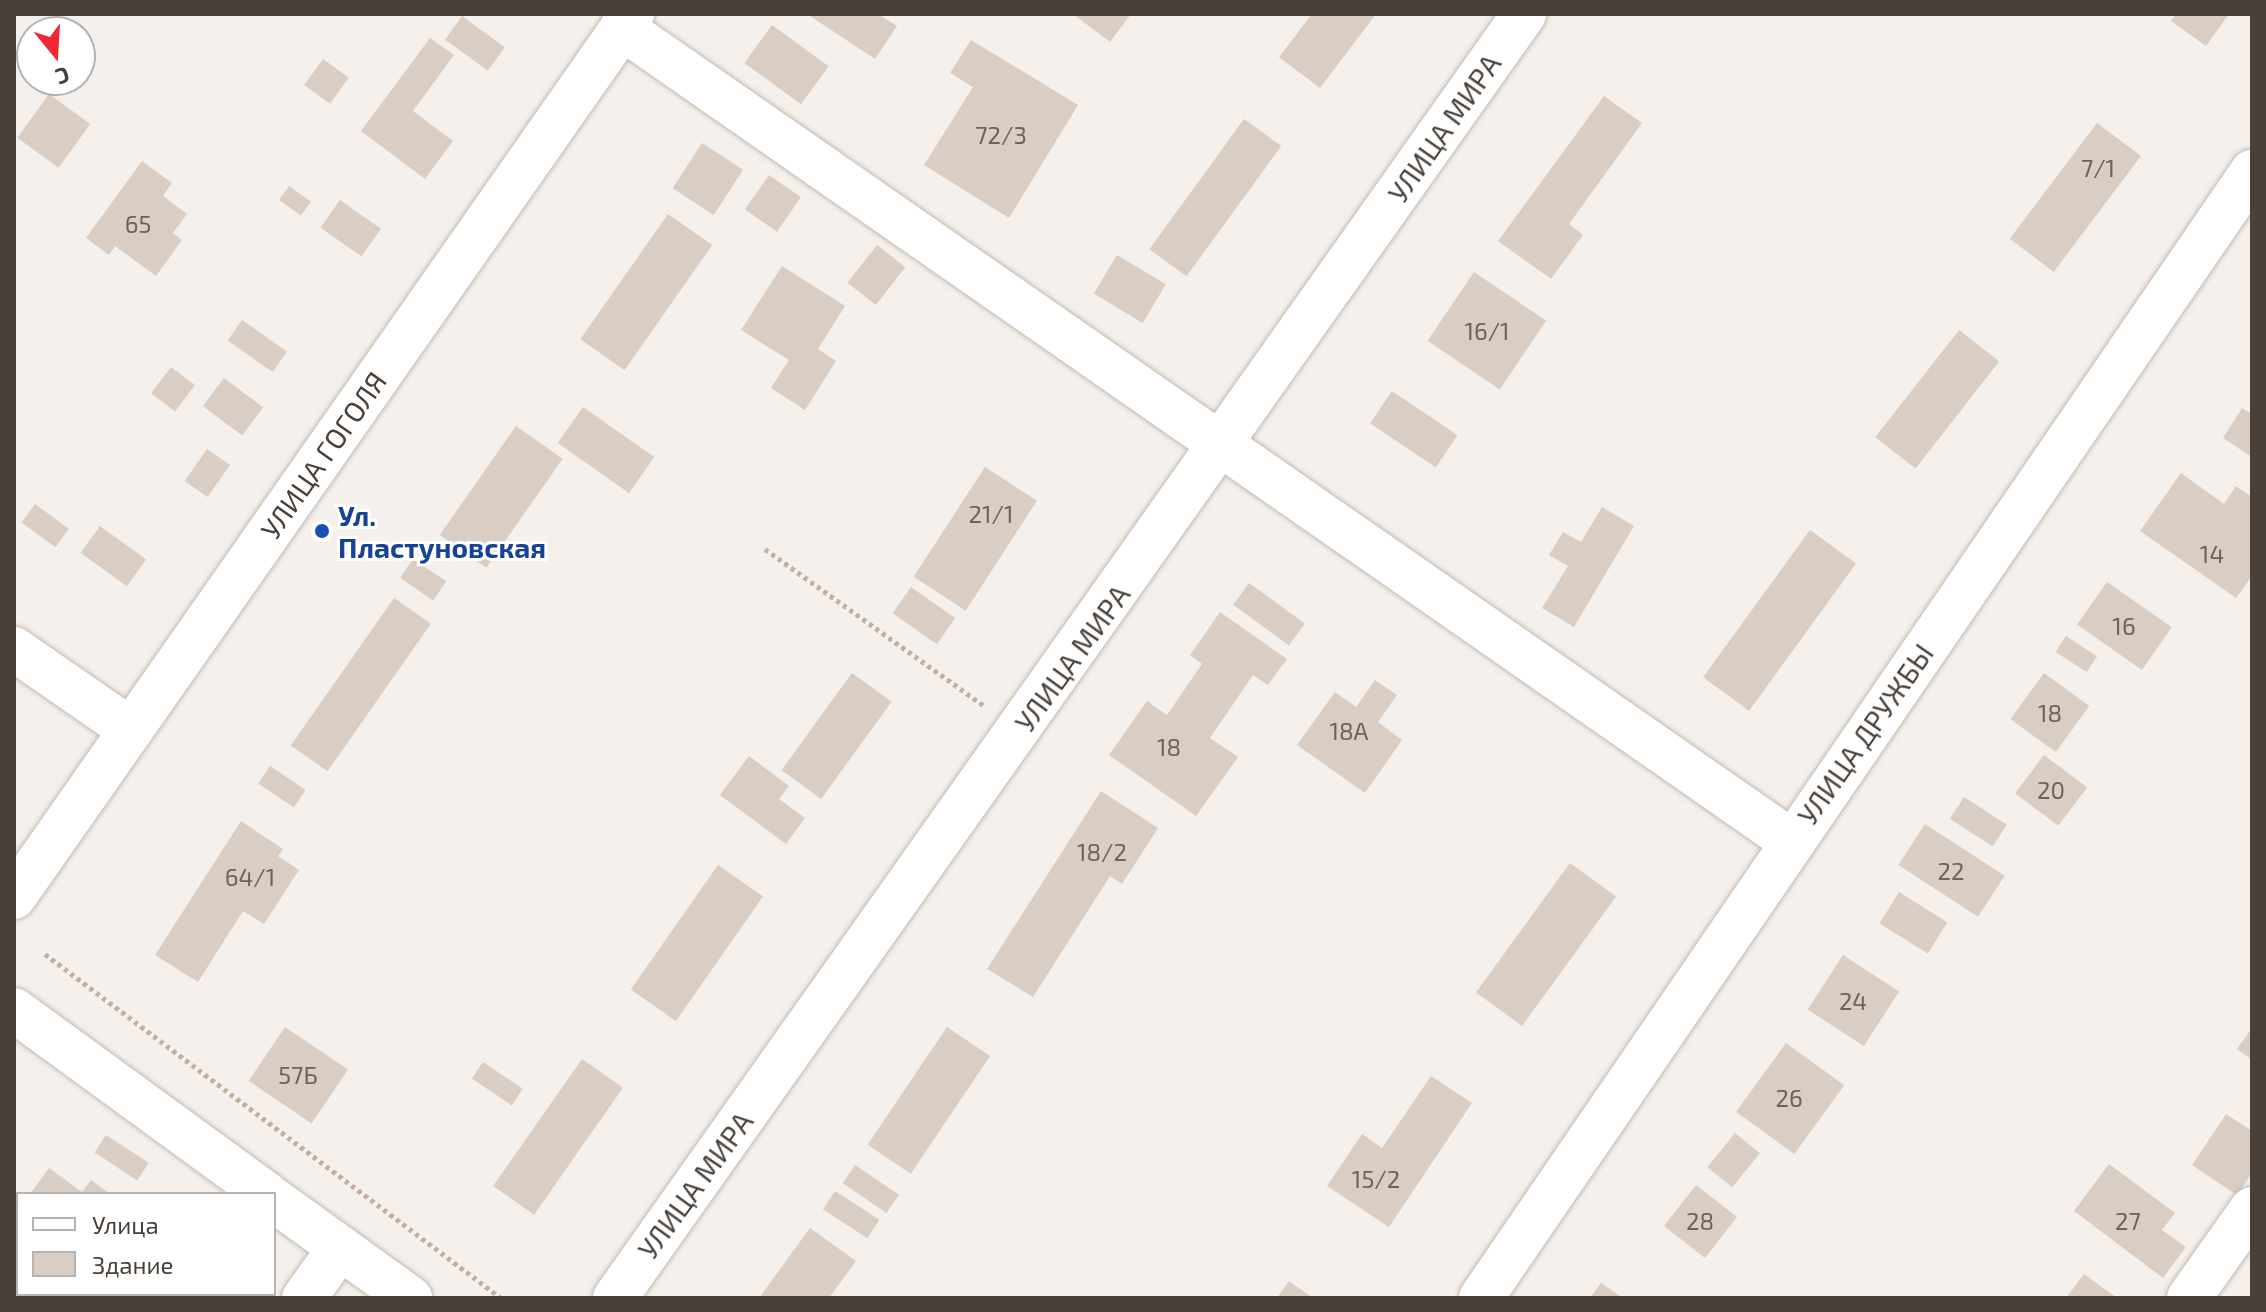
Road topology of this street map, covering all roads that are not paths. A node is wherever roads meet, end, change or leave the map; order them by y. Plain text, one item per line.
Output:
1 (1524, 14) edge
2 (627, 21) edge
3 (2252, 172) edge
4 (1222, 448) junction
5 (14, 649) edge
6 (131, 730) junction
7 (1791, 841) junction
8 (14, 897) edge
9 (14, 1010) edge
10 (263, 1192) edge
11 (276, 1201) edge
12 (2252, 1209) edge
13 (340, 1248) junction
14 (304, 1298) edge
15 (410, 1298) edge
16 (615, 1298) edge
17 (1481, 1298) edge
18 (2189, 1298) edge

1 - 4 street, УЛИЦА МИРА
2 - 4 street
2 - 6 street, УЛИЦА ГОГОЛЯ
3 - 7 street, УЛИЦА ДРУЖБЫ
4 - 7 street
4 - 16 street, УЛИЦА МИРА
5 - 6 street
6 - 8 street, УЛИЦА ГОГОЛЯ
7 - 17 street, УЛИЦА ДРУЖБЫ
9 - 10 street
11 - 13 street
12 - 18 street
13 - 14 street
13 - 15 street

